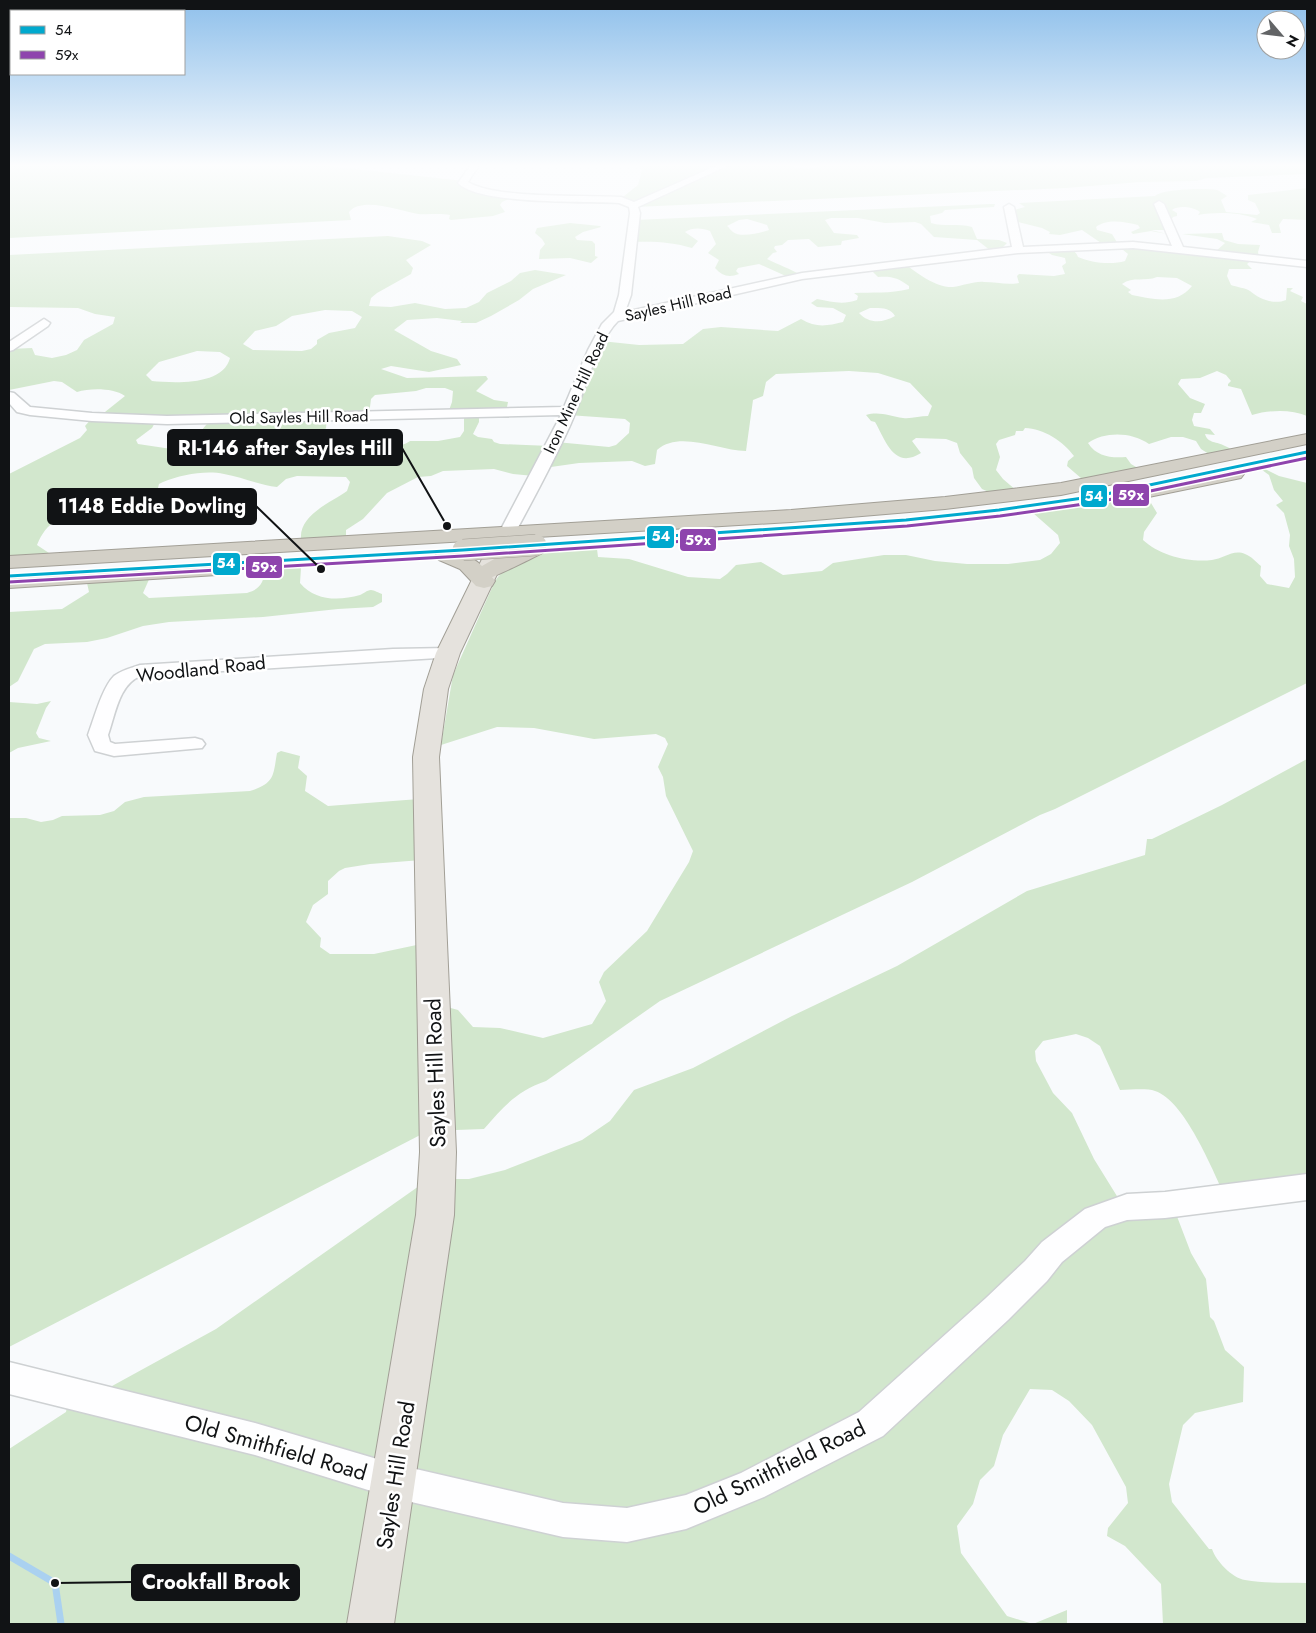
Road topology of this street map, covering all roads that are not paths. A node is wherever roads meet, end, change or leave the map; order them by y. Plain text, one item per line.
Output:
1 (632, 241) edge
2 (1016, 241) edge
3 (1175, 241) edge
4 (1178, 248) junction
5 (1018, 250) junction
6 (1307, 264) edge
7 (614, 318) junction
8 (44, 323) dead end
9 (9, 347) edge
10 (9, 396) edge
11 (569, 411) junction
12 (1307, 439) edge
13 (1307, 445) edge
14 (1307, 452) edge
15 (1307, 458) edge
16 (535, 545) junction
17 (458, 550) junction
18 (494, 560) junction
19 (9, 562) edge
20 (9, 568) edge
21 (9, 576) edge
22 (9, 582) edge
23 (448, 653) junction
24 (195, 744) dead end
25 (1307, 1187) edge
26 (9, 1378) edge
27 (394, 1481) junction
28 (370, 1624) edge

1 - 7 street, Iron Mine Hill Road
2 - 5 street
3 - 4 street
4 - 5 street, Sayles Hill Road
4 - 6 street, Sayles Hill Road
5 - 7 street, Sayles Hill Road
7 - 11 street, Iron Mine Hill Road
8 - 9 street
10 - 11 street, Old Sayles Hill Road
11 - 18 street, Iron Mine Hill Road
12 - 18 highway
13 - 16 highway
14 - 16 highway
15 - 16 highway
16 - 17 highway, bridge
16 - 18 highway
17 - 18 highway
17 - 20 highway
17 - 21 highway
17 - 22 highway
18 - 19 highway
18 - 23 main road, Sayles Hill Road
23 - 24 street, Woodland Road
23 - 27 main road, Sayles Hill Road
25 - 27 street, Old Smithfield Road
26 - 27 street, Old Smithfield Road
27 - 28 main road, Sayles Hill Road

